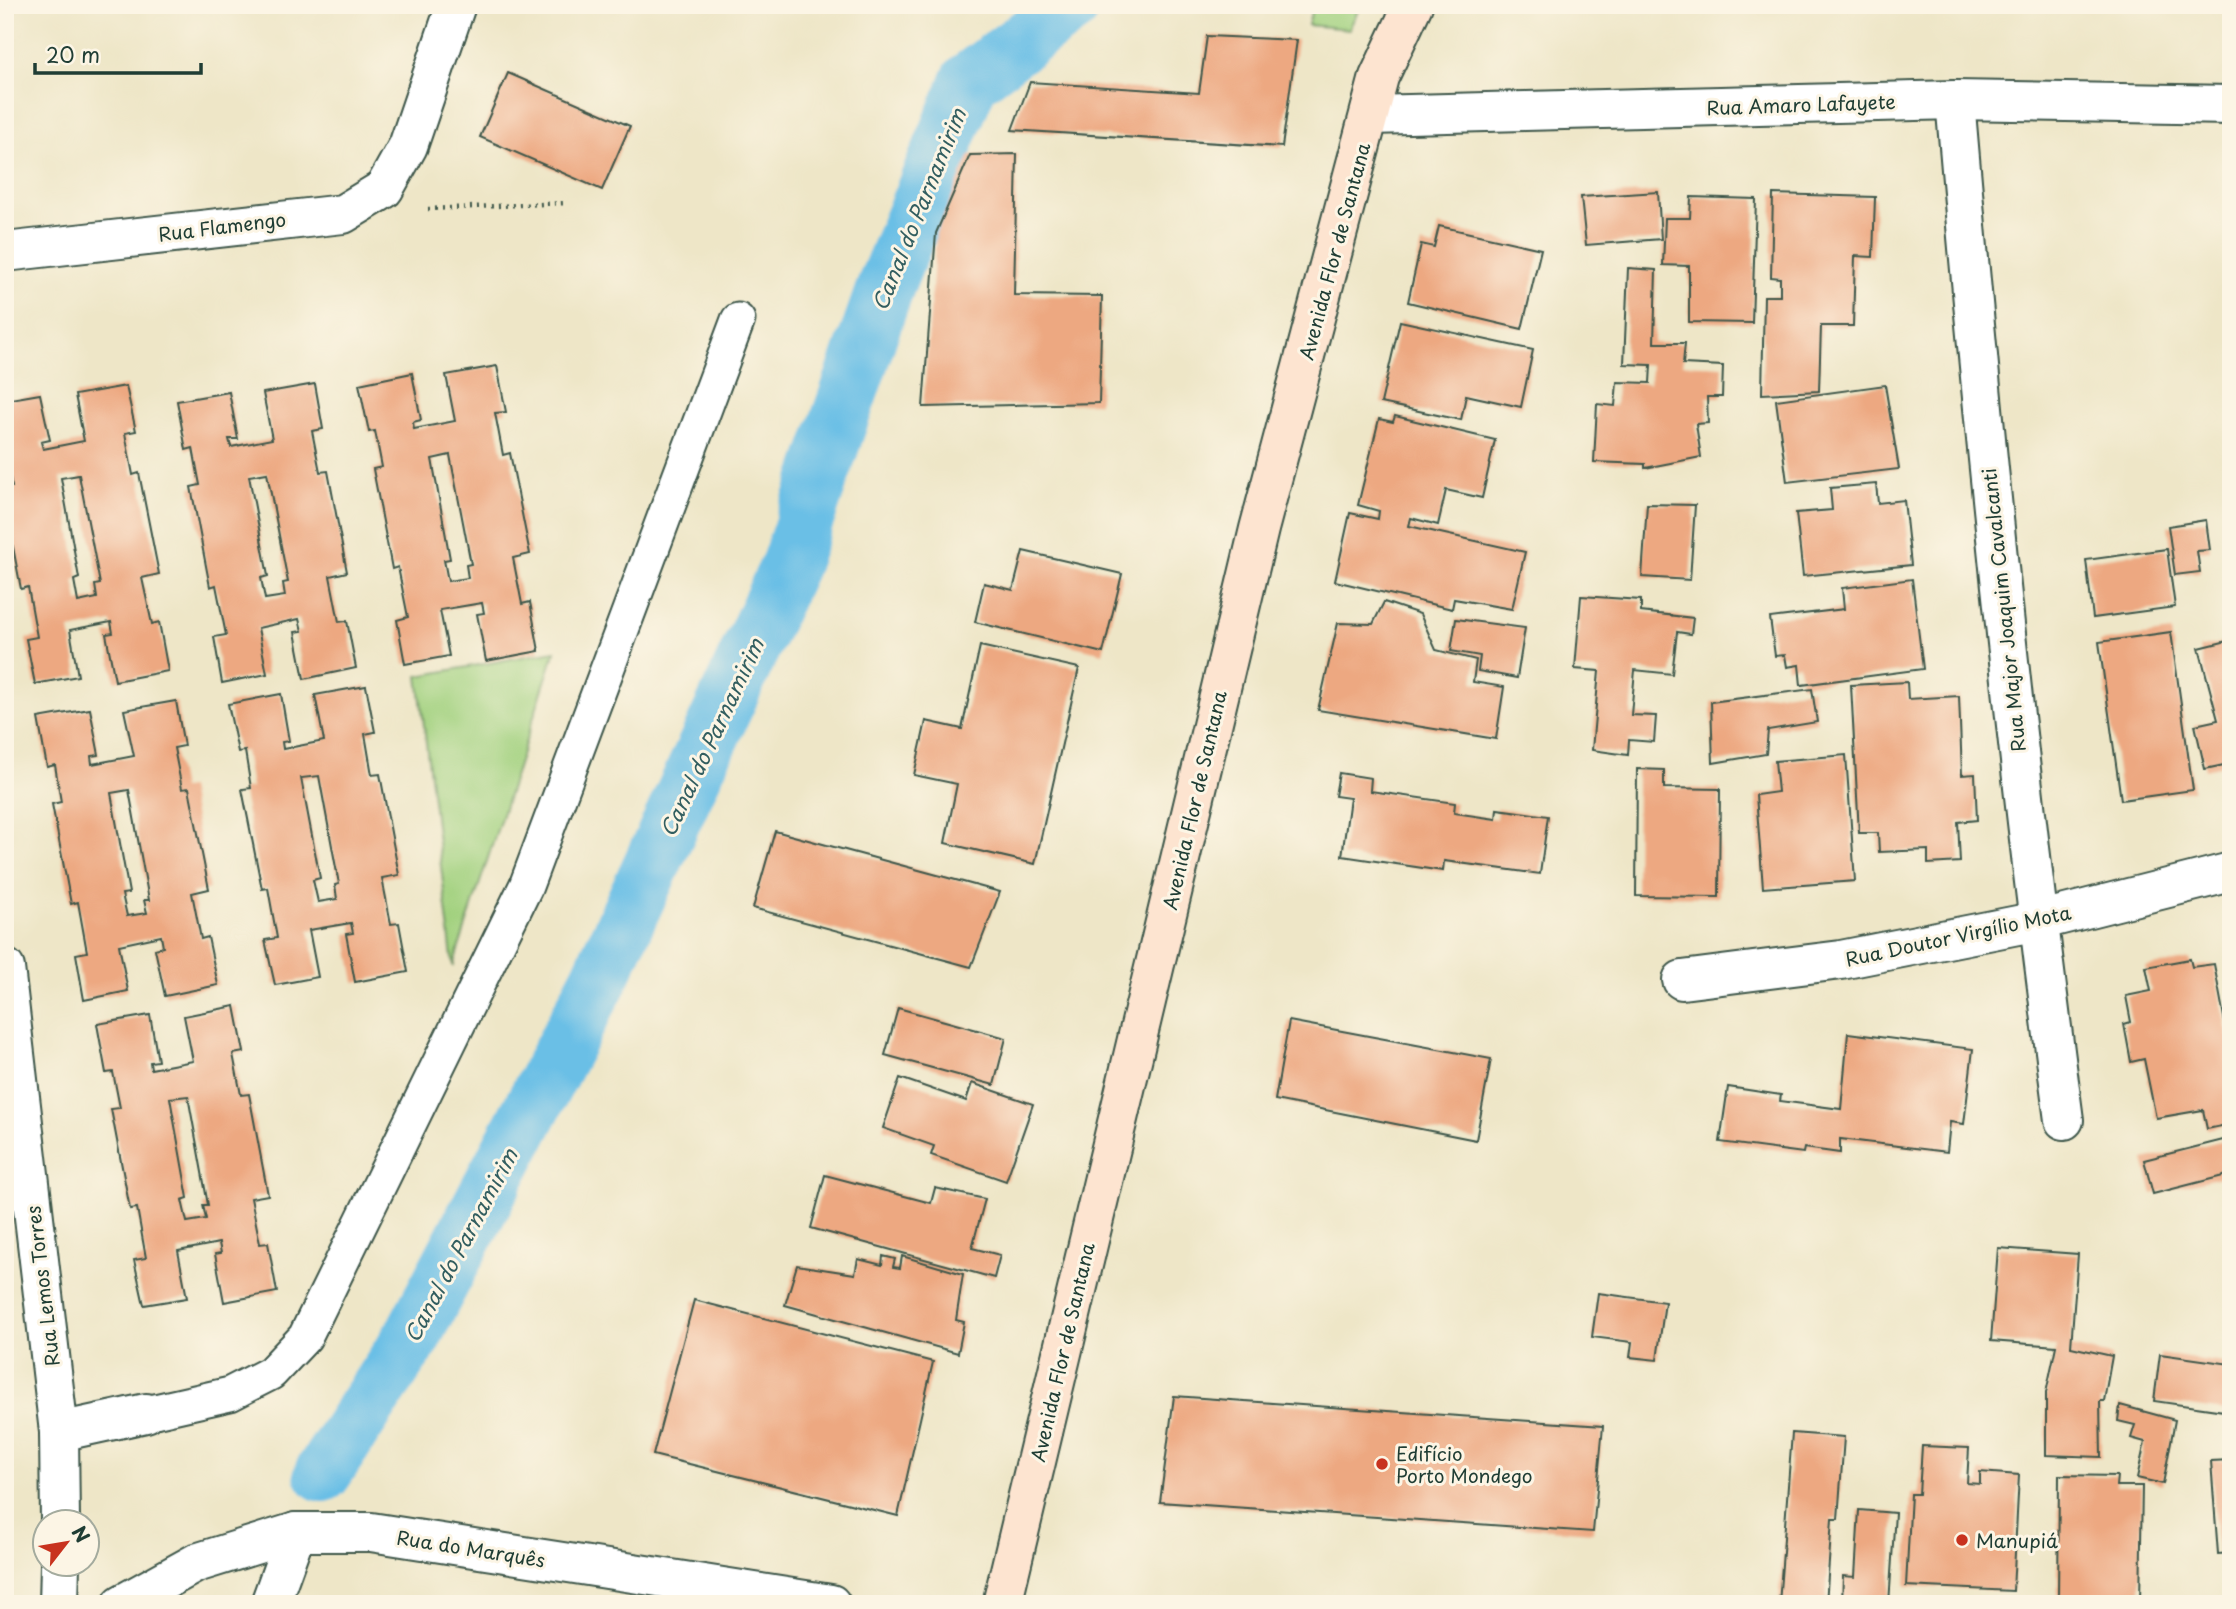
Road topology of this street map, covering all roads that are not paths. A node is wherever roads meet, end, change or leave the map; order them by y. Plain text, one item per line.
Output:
1 (456, 5) edge
2 (1413, 5) edge
3 (1955, 100) junction
4 (2231, 105) edge
5 (1371, 115) junction
6 (5, 252) edge
7 (738, 320) dead end
8 (2231, 873) edge
9 (2038, 921) junction
10 (5, 968) edge
11 (1682, 980) dead end
12 (2064, 1120) dead end
13 (146, 1413) joint
14 (59, 1432) junction
15 (60, 1508) edge
16 (296, 1532) junction
17 (60, 1578) edge
18 (59, 1604) edge
19 (122, 1604) edge
20 (270, 1604) edge
21 (831, 1604) edge
22 (1002, 1604) edge

1 - 6 street, Rua Flamengo
2 - 5 main road, Avenida Flor de Santana
3 - 4 street, Rua Amaro Lafayete
3 - 5 street, Rua Amaro Lafayete
3 - 9 street, Rua Major Joaquim Cavalcanti
5 - 22 main road, Avenida Flor de Santana
7 - 13 lane
8 - 9 street, Rua Doutor Virgílio Mota
9 - 11 street, Rua Doutor Virgílio Mota
9 - 12 street, Rua Major Joaquim Cavalcanti
10 - 14 street, Rua Lemos Torres
13 - 14 street
14 - 15 street, Rua Lemos Torres
16 - 19 street, Rua do Marquês
16 - 20 street
16 - 21 street, Rua do Marquês
17 - 18 street

